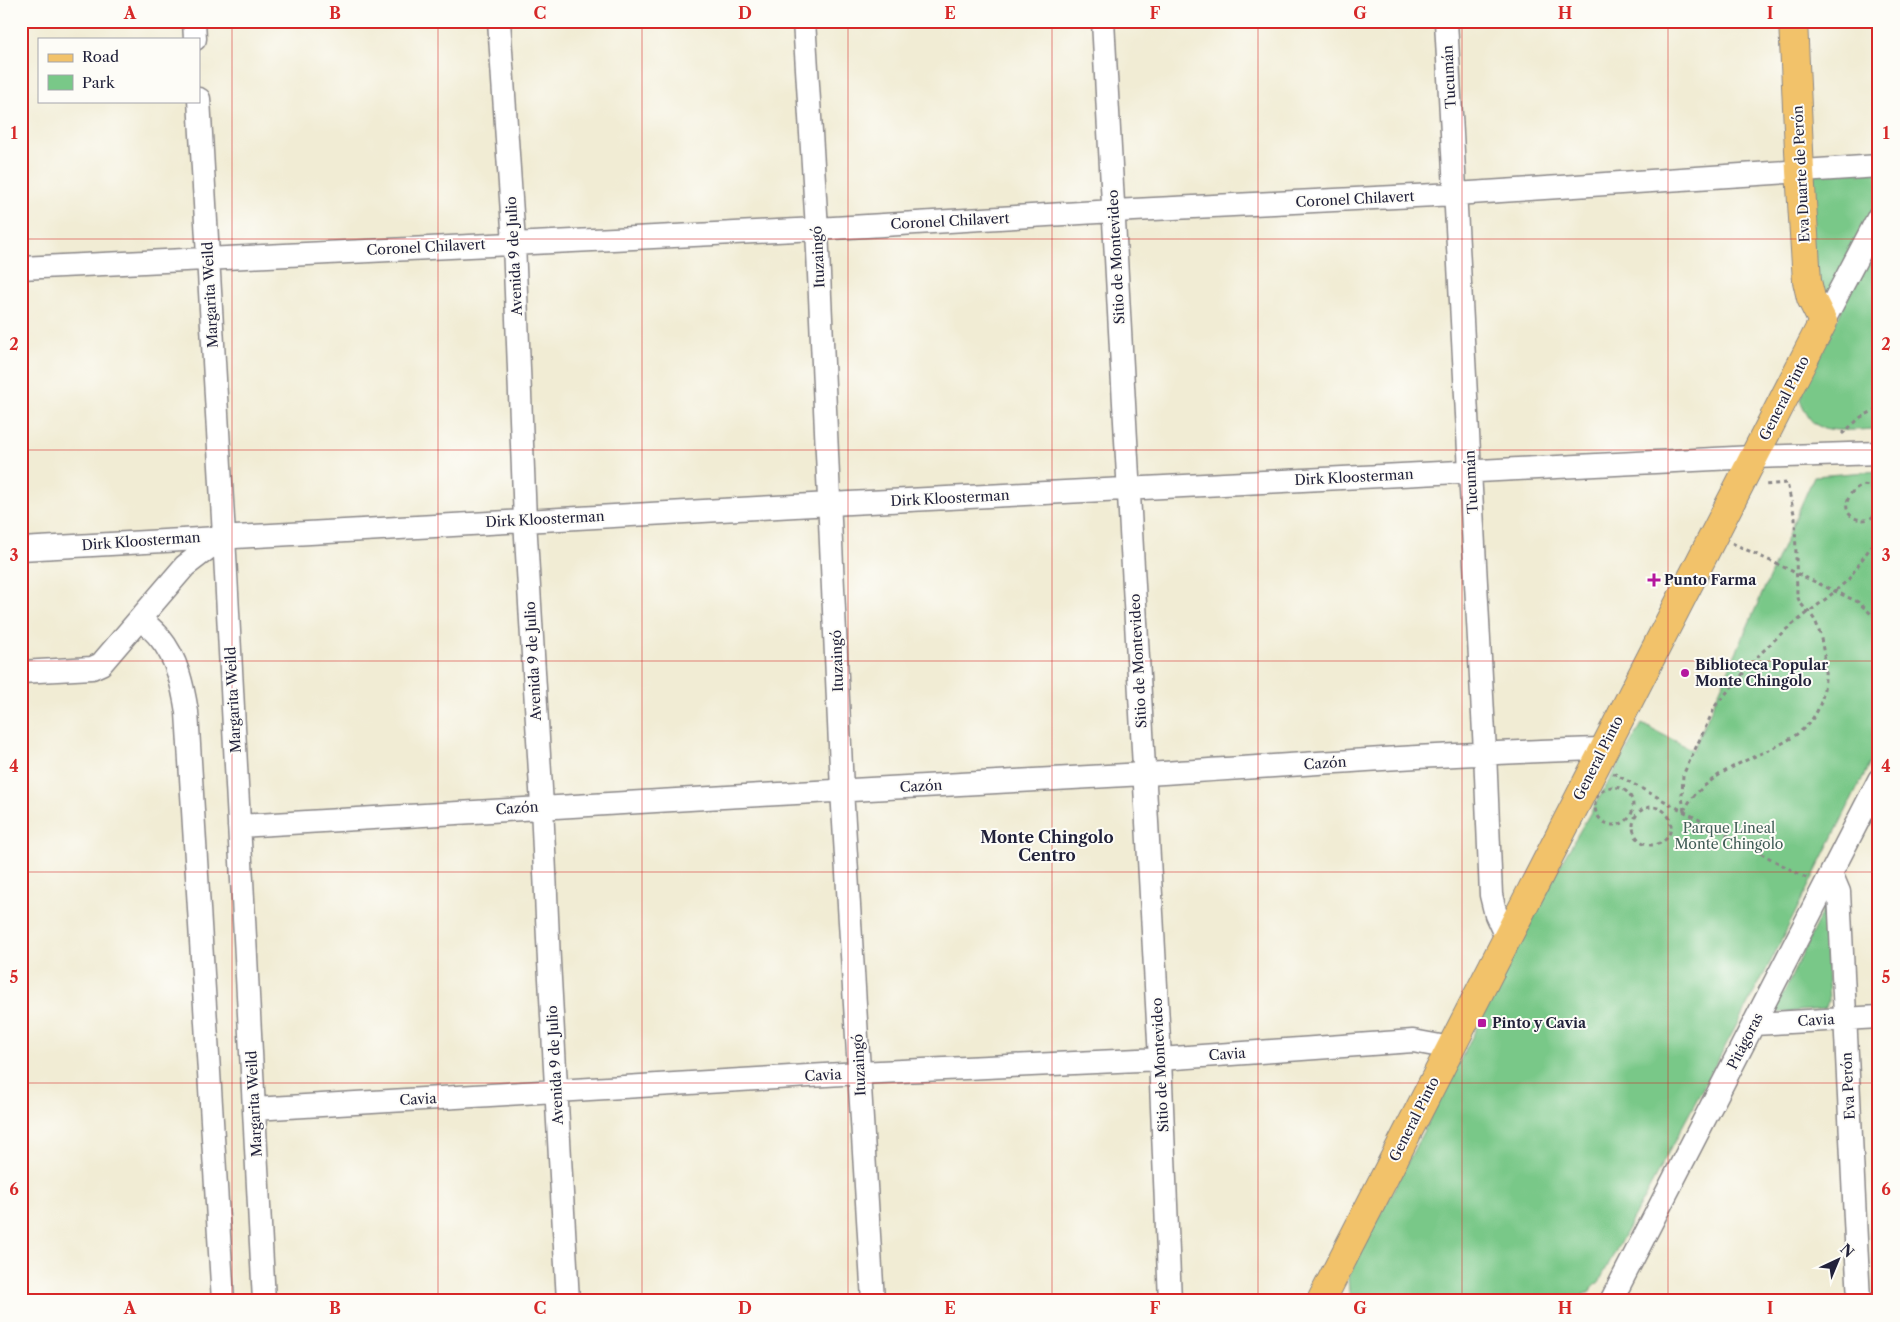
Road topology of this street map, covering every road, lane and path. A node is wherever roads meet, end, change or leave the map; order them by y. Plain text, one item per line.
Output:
1 (194, 21) edge
2 (499, 21) edge
3 (804, 21) edge
4 (1103, 21) edge
5 (1446, 21) edge
6 (1793, 21) edge
7 (195, 38) edge
8 (199, 102) edge
9 (1879, 166) edge
10 (1800, 171) junction
11 (1455, 194) junction
12 (1114, 211) junction
13 (1879, 216) edge
14 (816, 229) junction
15 (514, 243) junction
16 (208, 257) junction
17 (21, 268) edge
18 (1823, 322) junction
19 (1879, 408) edge
20 (1849, 437) dead end
21 (1879, 453) edge
22 (1754, 457) junction
23 (1470, 471) junction
24 (1738, 488) junction
25 (1128, 489) junction
26 (1879, 496) edge
27 (830, 504) junction
28 (1879, 510) edge
29 (525, 520) junction
30 (1879, 528) edge
31 (1713, 534) junction
32 (224, 536) junction
33 (21, 549) edge
34 (1797, 574) junction
35 (1836, 591) junction
36 (1808, 612) junction
37 (140, 619) junction
38 (1879, 621) edge
39 (21, 672) edge
40 (1485, 752) junction
41 (1599, 756) junction
42 (1144, 774) junction
43 (1879, 780) edge
44 (842, 790) junction
45 (1663, 800) junction
46 (542, 806) junction
47 (1659, 808) junction
48 (1684, 811) junction
49 (1634, 815) junction
50 (239, 826) junction
51 (1827, 880) junction
52 (1507, 939) junction
53 (1879, 1017) edge
54 (1844, 1019) junction
55 (1754, 1024) junction
56 (1451, 1048) junction
57 (1160, 1058) junction
58 (859, 1072) junction
59 (557, 1090) junction
60 (254, 1108) junction
61 (224, 1301) edge
62 (264, 1301) edge
63 (568, 1301) edge
64 (873, 1301) edge
65 (1170, 1301) edge
66 (1321, 1301) edge
67 (1611, 1301) edge
68 (1859, 1301) edge

1 - 7 street
2 - 15 street, Avenida 9 de Julio
3 - 14 street, Ituzaingó
4 - 12 street, Sitio de Montevideo
5 - 11 street, Tucumán
6 - 10 main road, Eva Duarte de Perón
8 - 16 street, Margarita Weild
9 - 10 street, Coronel Chilavert
10 - 11 street, Coronel Chilavert
10 - 18 main road, Eva Duarte de Perón
11 - 12 street, Coronel Chilavert
11 - 23 street, Tucumán
12 - 14 street, Coronel Chilavert
12 - 25 street, Sitio de Montevideo
13 - 18 street, General Pinto
14 - 15 street, Coronel Chilavert
14 - 27 street, Ituzaingó
15 - 16 street, Coronel Chilavert
15 - 29 street, Avenida 9 de Julio
16 - 17 street, Coronel Chilavert
16 - 32 street, Margarita Weild
18 - 22 main road, General Pinto
19 - 20 path
21 - 22 street, Dirk Kloosterman
22 - 23 street, Dirk Kloosterman
22 - 24 main road, General Pinto
23 - 25 street, Dirk Kloosterman
23 - 40 street, Tucumán
24 - 31 main road, General Pinto
24 - 34 path
25 - 27 street, Dirk Kloosterman
25 - 42 street, Sitio de Montevideo
26 - 28 path
27 - 29 street, Dirk Kloosterman
27 - 44 street, Ituzaingó
29 - 32 street, Dirk Kloosterman
29 - 46 street, Avenida 9 de Julio
30 - 35 path
31 - 34 path
31 - 41 main road, General Pinto
32 - 33 street, Dirk Kloosterman
32 - 37 street
32 - 50 street, Margarita Weild
34 - 35 path
34 - 36 path
35 - 36 path
35 - 38 path
36 - 48 path
36 - 48 path
37 - 39 street
37 - 61 street
40 - 41 street, Cazón
40 - 42 street, Cazón
40 - 52 street, Tucumán
41 - 45 path
41 - 52 main road, General Pinto
42 - 44 street, Cazón
42 - 57 street, Sitio de Montevideo
43 - 51 street, Pitágoras
44 - 46 street, Cazón
44 - 58 street, Ituzaingó
45 - 47 path
45 - 48 path
46 - 50 street, Cazón
46 - 59 street, Avenida 9 de Julio
47 - 49 path
47 - 49 path
48 - 51 path
49 - 49 path
50 - 60 street, Margarita Weild
51 - 54 street, Eva Perón
51 - 55 street, Pitágoras
52 - 56 main road, General Pinto
53 - 54 street, Cavia
54 - 55 street, Cavia
54 - 68 street, Eva Perón
55 - 67 street, Pitágoras
56 - 57 street, Cavia
56 - 66 main road, General Pinto
57 - 58 street, Cavia
57 - 65 street, Sitio de Montevideo
58 - 59 street, Cavia
58 - 64 street, Ituzaingó
59 - 60 street, Cavia
59 - 63 street, Avenida 9 de Julio
60 - 62 street, Margarita Weild

